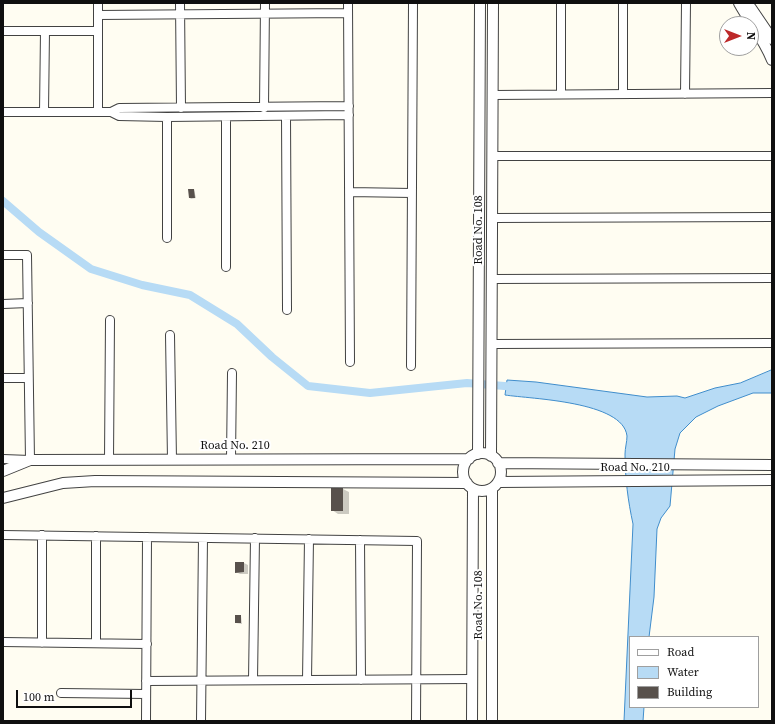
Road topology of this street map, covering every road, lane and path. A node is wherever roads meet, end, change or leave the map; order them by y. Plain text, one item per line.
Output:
1 (98, 3) edge
2 (180, 3) edge
3 (266, 3) edge
4 (348, 3) edge
5 (413, 3) edge
6 (480, 3) edge
7 (493, 3) edge
8 (561, 3) edge
9 (623, 3) edge
10 (686, 3) edge
11 (739, 3) edge
12 (746, 3) edge
13 (348, 13) junction
14 (180, 14) junction
15 (265, 14) junction
16 (98, 15) junction
17 (3, 31) edge
18 (45, 31) junction
19 (98, 31) junction
20 (772, 39) edge
21 (772, 60) edge
22 (772, 93) edge
23 (493, 94) junction
24 (562, 94) junction
25 (623, 94) junction
26 (685, 94) junction
27 (349, 106) junction
28 (181, 108) junction
29 (264, 108) junction
30 (3, 112) edge
31 (44, 112) junction
32 (98, 112) junction
33 (111, 112) junction
34 (349, 115) junction
35 (286, 116) junction
36 (167, 117) junction
37 (226, 117) junction
38 (493, 156) junction
39 (772, 156) edge
40 (349, 192) junction
41 (412, 193) junction
42 (772, 217) edge
43 (492, 218) junction
44 (167, 238) dead end
45 (3, 255) edge
46 (226, 267) dead end
47 (772, 278) edge
48 (492, 279) junction
49 (28, 303) junction
50 (3, 304) edge
51 (287, 310) dead end
52 (110, 320) dead end
53 (170, 335) dead end
54 (772, 343) edge
55 (492, 344) junction
56 (350, 362) dead end
57 (411, 366) dead end
58 (232, 373) dead end
59 (3, 378) edge
60 (28, 378) junction
61 (478, 454) junction
62 (3, 459) edge
63 (232, 459) junction
64 (469, 459) junction
65 (30, 460) junction
66 (109, 460) junction
67 (172, 460) junction
68 (495, 460) junction
69 (772, 465) edge
70 (3, 471) edge
71 (772, 480) edge
72 (495, 485) junction
73 (470, 486) junction
74 (3, 498) edge
75 (3, 535) edge
76 (42, 536) junction
77 (96, 536) junction
78 (148, 537) junction
79 (202, 538) junction
80 (255, 538) junction
81 (309, 539) junction
82 (360, 540) junction
83 (3, 642) edge
84 (42, 643) junction
85 (96, 643) junction
86 (147, 644) junction
87 (472, 679) junction
88 (202, 680) junction
89 (253, 680) junction
90 (307, 680) junction
91 (361, 680) junction
92 (416, 680) junction
93 (146, 681) junction
94 (61, 693) dead end
95 (146, 694) junction
96 (146, 721) edge
97 (201, 721) edge
98 (416, 721) edge
99 (472, 721) edge
100 (492, 721) edge

1 - 16 street
2 - 14 street
3 - 15 street
4 - 13 street
5 - 41 street
6 - 61 street, Road No. 108
7 - 23 street, Road No. 108
8 - 24 street
9 - 25 street
10 - 26 street
11 - 21 street
12 - 20 street
13 - 15 street
13 - 27 street
14 - 15 street
14 - 16 street
14 - 28 street
15 - 29 street
16 - 19 street
17 - 18 street
18 - 19 street
18 - 31 street
19 - 32 street
22 - 26 street
23 - 24 street
23 - 38 street, Road No. 108
24 - 25 street
25 - 26 street
27 - 29 street
27 - 34 street
28 - 29 street
28 - 33 street
30 - 31 street
31 - 32 street
32 - 33 street
33 - 36 street
34 - 35 street
34 - 40 street
35 - 37 street
35 - 51 street
36 - 37 street
36 - 44 street
37 - 46 street
38 - 39 street
38 - 43 street, Road No. 108
40 - 41 street
40 - 56 street
41 - 57 street
42 - 43 street
43 - 48 street, Road No. 108
45 - 49 street
47 - 48 street
48 - 55 street, Road No. 108
49 - 50 street
49 - 60 street
52 - 66 street
53 - 67 street
54 - 55 street
55 - 68 street, Road No. 108
58 - 63 street
59 - 60 street
60 - 65 street
61 - 64 street, Road No. 210
61 - 68 street, Road No. 210
62 - 65 street
63 - 64 street, Road No. 210
63 - 67 street, Road No. 210
64 - 73 street
65 - 66 street, Road No. 210
65 - 70 street, Road No. 210
66 - 67 street, Road No. 210
68 - 69 street, Road No. 210
68 - 72 street
71 - 72 street, Road No. 210
72 - 73 street, Road No. 210
72 - 100 street, Road No. 108
73 - 74 street, Road No. 210
73 - 87 street
75 - 76 street
76 - 77 street
76 - 84 street
77 - 78 street
77 - 85 street
78 - 79 street
78 - 86 street
79 - 80 street
79 - 88 street
80 - 81 street
80 - 89 street
81 - 82 street
81 - 90 street
82 - 91 street
82 - 92 street
83 - 84 street
84 - 85 street
85 - 86 street
86 - 93 street
87 - 92 street
87 - 99 street
88 - 89 street
88 - 93 street
88 - 97 street
89 - 90 street
90 - 91 street
91 - 92 street
92 - 98 street
93 - 95 street
94 - 95 street
95 - 96 street

